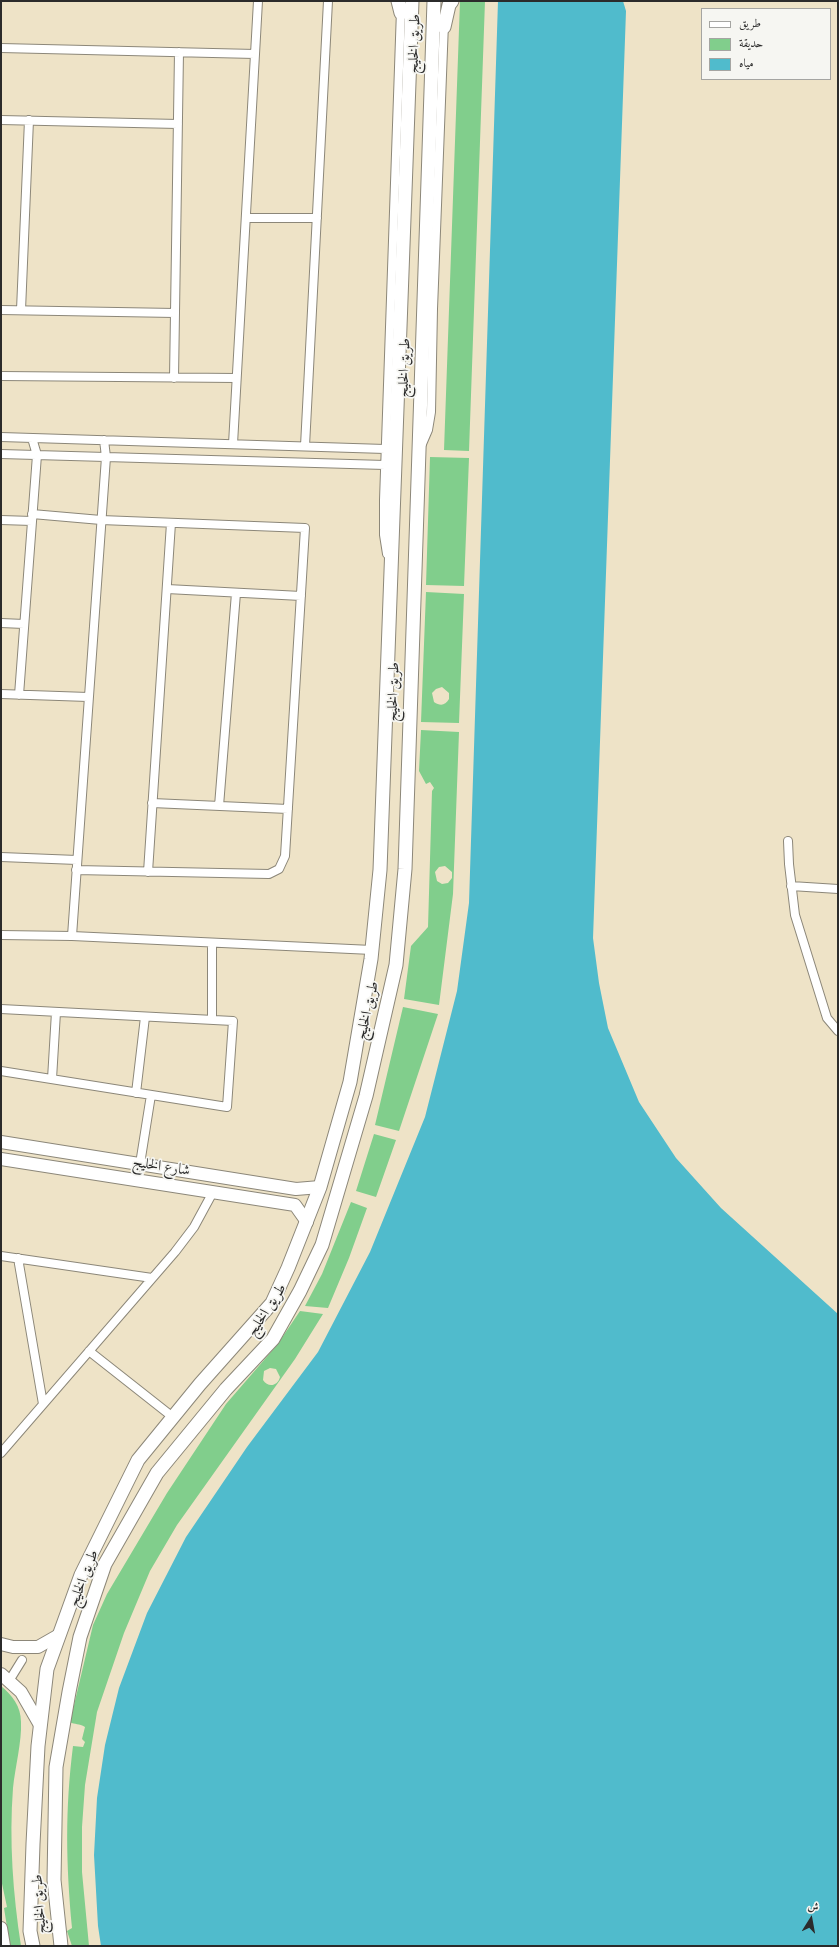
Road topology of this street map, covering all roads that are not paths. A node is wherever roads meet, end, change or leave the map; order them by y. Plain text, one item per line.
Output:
1 (258, 1) edge
2 (328, 1) edge
3 (412, 1) edge
4 (444, 2) edge
5 (400, 5) edge
6 (444, 27) joint
7 (1, 48) edge
8 (179, 52) junction
9 (255, 54) junction
10 (1, 120) edge
11 (29, 120) junction
12 (178, 124) junction
13 (246, 218) junction
14 (317, 218) junction
15 (1, 310) edge
16 (22, 310) junction
17 (175, 313) junction
18 (1, 376) edge
19 (174, 378) junction
20 (236, 378) junction
21 (1, 437) edge
22 (32, 438) junction
23 (104, 440) junction
24 (233, 444) junction
25 (305, 446) junction
26 (386, 449) junction
27 (419, 450) junction
28 (1, 454) edge
29 (37, 455) junction
30 (106, 457) junction
31 (385, 465) junction
32 (32, 517) junction
33 (1, 520) edge
34 (102, 520) junction
35 (171, 523) junction
36 (390, 575) junction
37 (167, 590) junction
38 (236, 593) junction
39 (301, 596) junction
40 (1, 623) edge
41 (24, 624) junction
42 (1, 694) edge
43 (19, 695) junction
44 (88, 697) junction
45 (152, 803) junction
46 (219, 806) junction
47 (288, 809) junction
48 (788, 840) dead end
49 (1, 857) edge
50 (77, 860) junction
51 (76, 870) junction
52 (148, 872) junction
53 (791, 886) junction
54 (838, 890) edge
55 (1, 935) edge
56 (72, 936) junction
57 (212, 943) junction
58 (372, 950) junction
59 (1, 1009) edge
60 (56, 1012) junction
61 (145, 1017) junction
62 (212, 1020) junction
63 (838, 1032) edge
64 (1, 1071) edge
65 (52, 1079) junction
66 (136, 1093) junction
67 (151, 1095) junction
68 (1, 1142) edge
69 (1, 1159) edge
70 (140, 1164) junction
71 (320, 1186) junction
72 (213, 1192) junction
73 (306, 1222) junction
74 (1, 1256) edge
75 (18, 1258) junction
76 (152, 1278) junction
77 (89, 1351) junction
78 (43, 1404) junction
79 (174, 1418) junction
80 (1, 1453) edge
81 (59, 1635) junction
82 (1, 1644) edge
83 (22, 1660) dead end
84 (5, 1678) edge
85 (40, 1725) junction
86 (33, 1946) edge
87 (61, 1946) edge

1 - 9 street
2 - 14 street
3 - 36 main road, طريق الخليج
4 - 6 main road
4 - 27 main road, طريق الخليج
5 - 26 street
6 - 27 street
7 - 8 street
8 - 9 street
8 - 12 street
9 - 13 street
10 - 11 street
11 - 12 street
11 - 16 street
12 - 17 street
13 - 14 street
13 - 20 street
14 - 25 street
15 - 16 street
16 - 17 street
17 - 19 street
18 - 19 street
19 - 20 street
20 - 24 street
21 - 22 street
22 - 23 street
22 - 29 street
23 - 24 street
23 - 30 street
24 - 25 street
25 - 26 street
26 - 31 street
27 - 87 main road, طريق الخليج
28 - 29 street
29 - 30 street
29 - 32 street
30 - 31 street
30 - 34 street
31 - 36 street
32 - 33 street
32 - 34 street
32 - 41 street
34 - 35 street
34 - 44 street
35 - 37 street
35 - 39 street
36 - 58 main road, طريق الخليج
37 - 38 street
37 - 45 street
38 - 39 street
38 - 46 street
39 - 47 street
40 - 41 street
41 - 43 street
42 - 43 street
43 - 44 street
44 - 50 street
45 - 46 street
45 - 52 street
46 - 47 street
47 - 52 street
48 - 53 street
49 - 50 street
50 - 51 street
51 - 52 street
51 - 56 street
53 - 54 street
53 - 63 street
55 - 56 street
56 - 57 street
57 - 58 street
57 - 62 street
58 - 71 main road, طريق الخليج
59 - 60 street
60 - 61 street
60 - 65 street
61 - 62 street
61 - 66 street
62 - 67 street
64 - 65 street
65 - 66 street
66 - 67 street
67 - 70 street
68 - 70 street
69 - 72 street, شارع الخليج
70 - 71 street
71 - 73 main road, طريق الخليج
72 - 73 street, شارع الخليج
72 - 76 street
73 - 79 main road, طريق الخليج
74 - 75 street
75 - 76 street
75 - 78 street
76 - 77 street
77 - 78 street
77 - 79 street
78 - 80 street
79 - 81 main road, طريق الخليج
81 - 82 street
81 - 85 main road, طريق الخليج
83 - 84 street
84 - 85 street
85 - 86 main road, طريق الخليج

